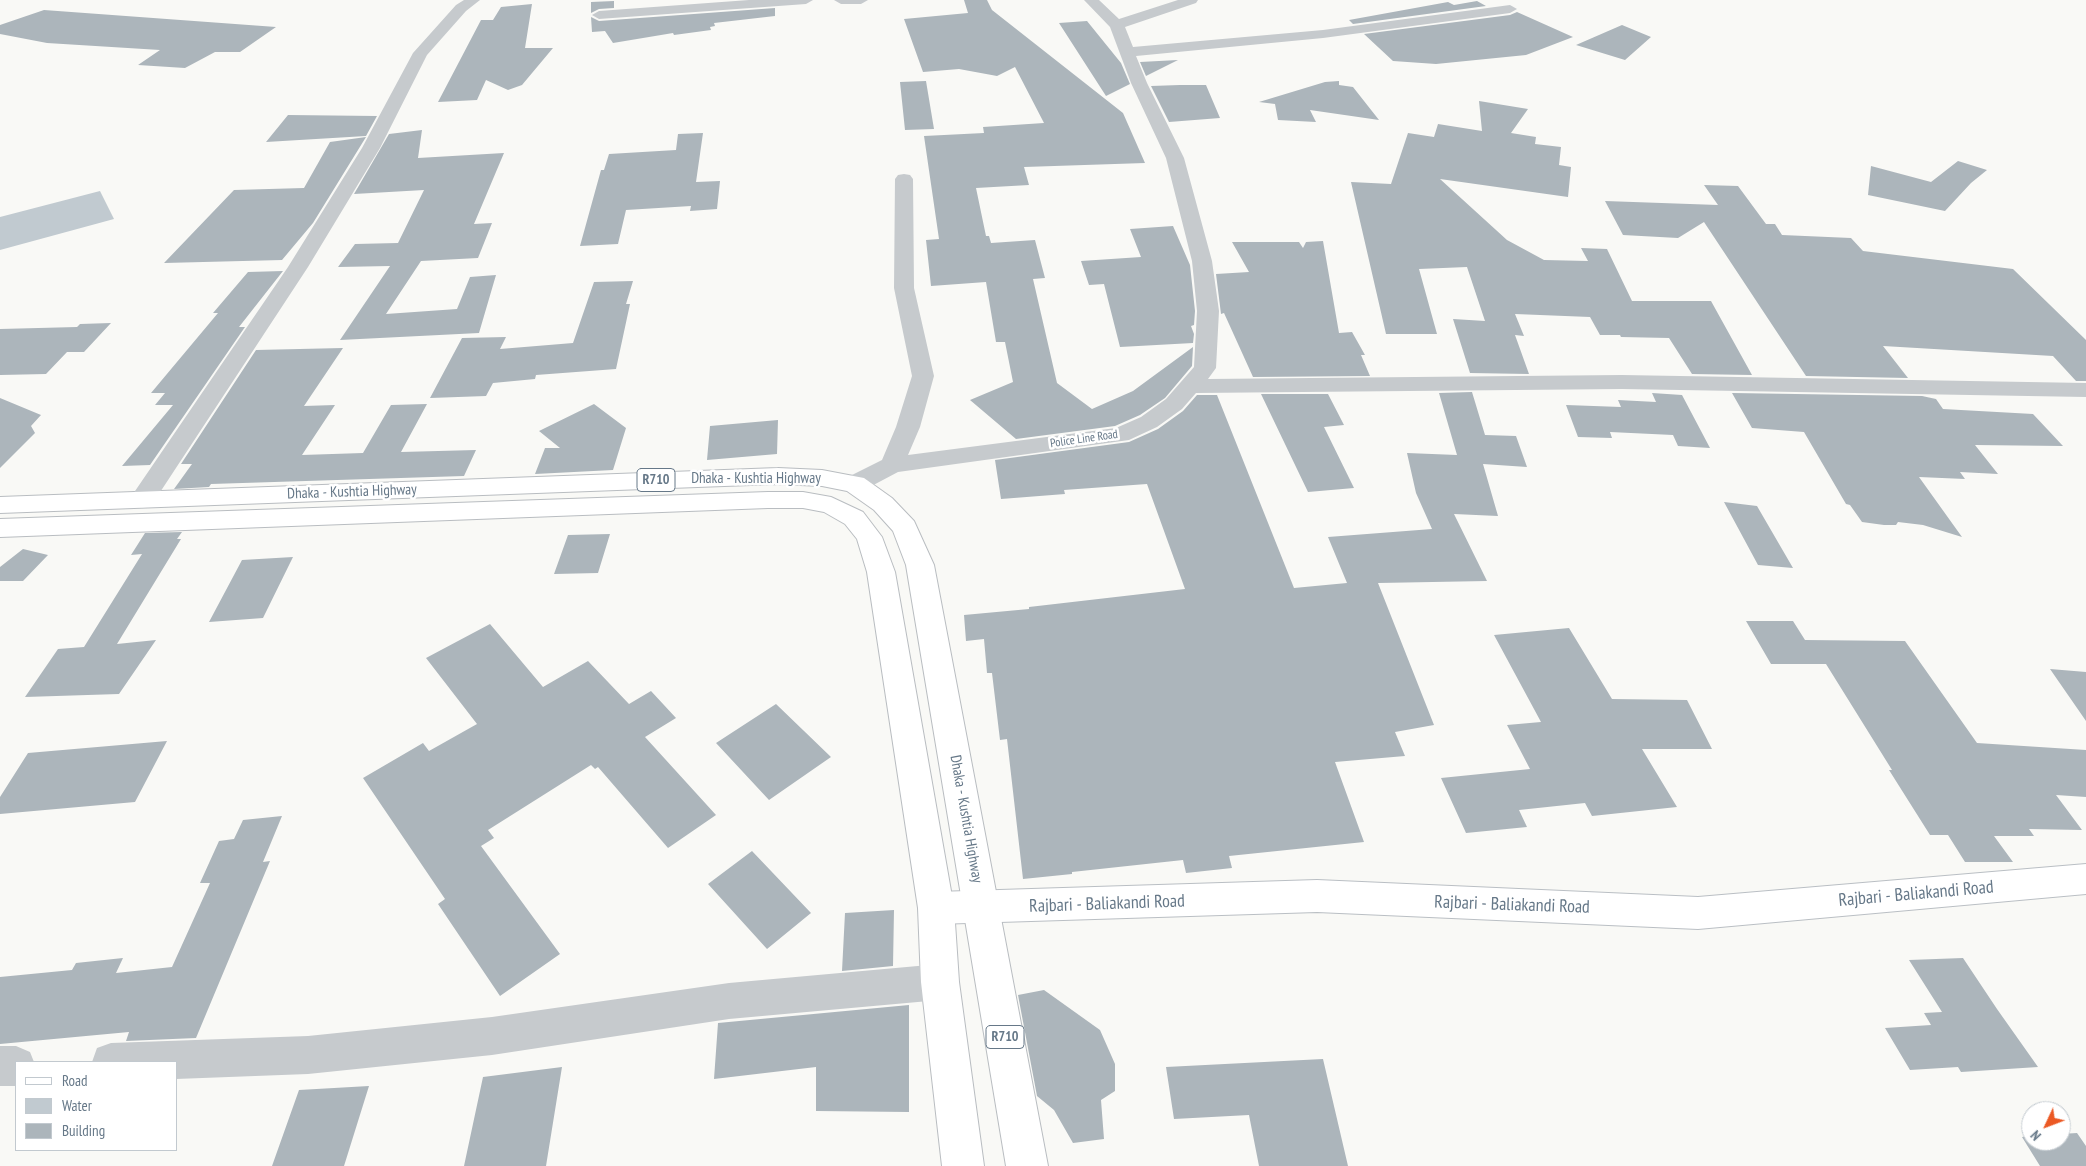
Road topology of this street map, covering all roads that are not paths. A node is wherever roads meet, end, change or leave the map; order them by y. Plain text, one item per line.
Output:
1 (473, 0) edge
2 (806, 0) edge
3 (841, 0) edge
4 (861, 0) edge
5 (1091, 0) edge
6 (1191, 0) edge
7 (1510, 9) dead end
8 (599, 15) dead end
9 (1117, 25) junction
10 (1128, 52) junction
11 (904, 179) dead end
12 (1189, 386) junction
13 (2086, 390) edge
14 (892, 465) junction
15 (855, 484) junction
16 (142, 500) junction
17 (0, 505) edge
18 (0, 528) edge
19 (2086, 879) edge
20 (936, 908) junction
21 (982, 908) junction
22 (940, 982) junction
23 (139, 1061) edge
24 (0, 1066) edge
25 (15, 1066) edge
26 (963, 1166) edge
27 (1027, 1166) edge

1 - 16 street
2 - 8 street
3 - 4 street
5 - 9 street
6 - 9 street
7 - 10 street
9 - 10 street, Police Line Road
10 - 12 street, Police Line Road
11 - 14 street
12 - 13 street
12 - 14 street, Police Line Road
14 - 15 street, Police Line Road
15 - 16 main road, Dhaka - Kushtia Highway / R710
15 - 21 main road, Dhaka - Kushtia Highway / R710
16 - 17 main road, Dhaka - Kushtia Highway / R710
18 - 20 main road, Dhaka - Kushtia Highway / R710
19 - 21 main road, Rajbari - Baliakandi Road
20 - 21 main road, Rajbari - Baliakandi Road
20 - 22 main road, Dhaka - Kushtia Highway / R710
21 - 27 main road, Dhaka - Kushtia Highway / R710
22 - 23 street
22 - 26 main road, Dhaka - Kushtia Highway / R710
24 - 25 street

